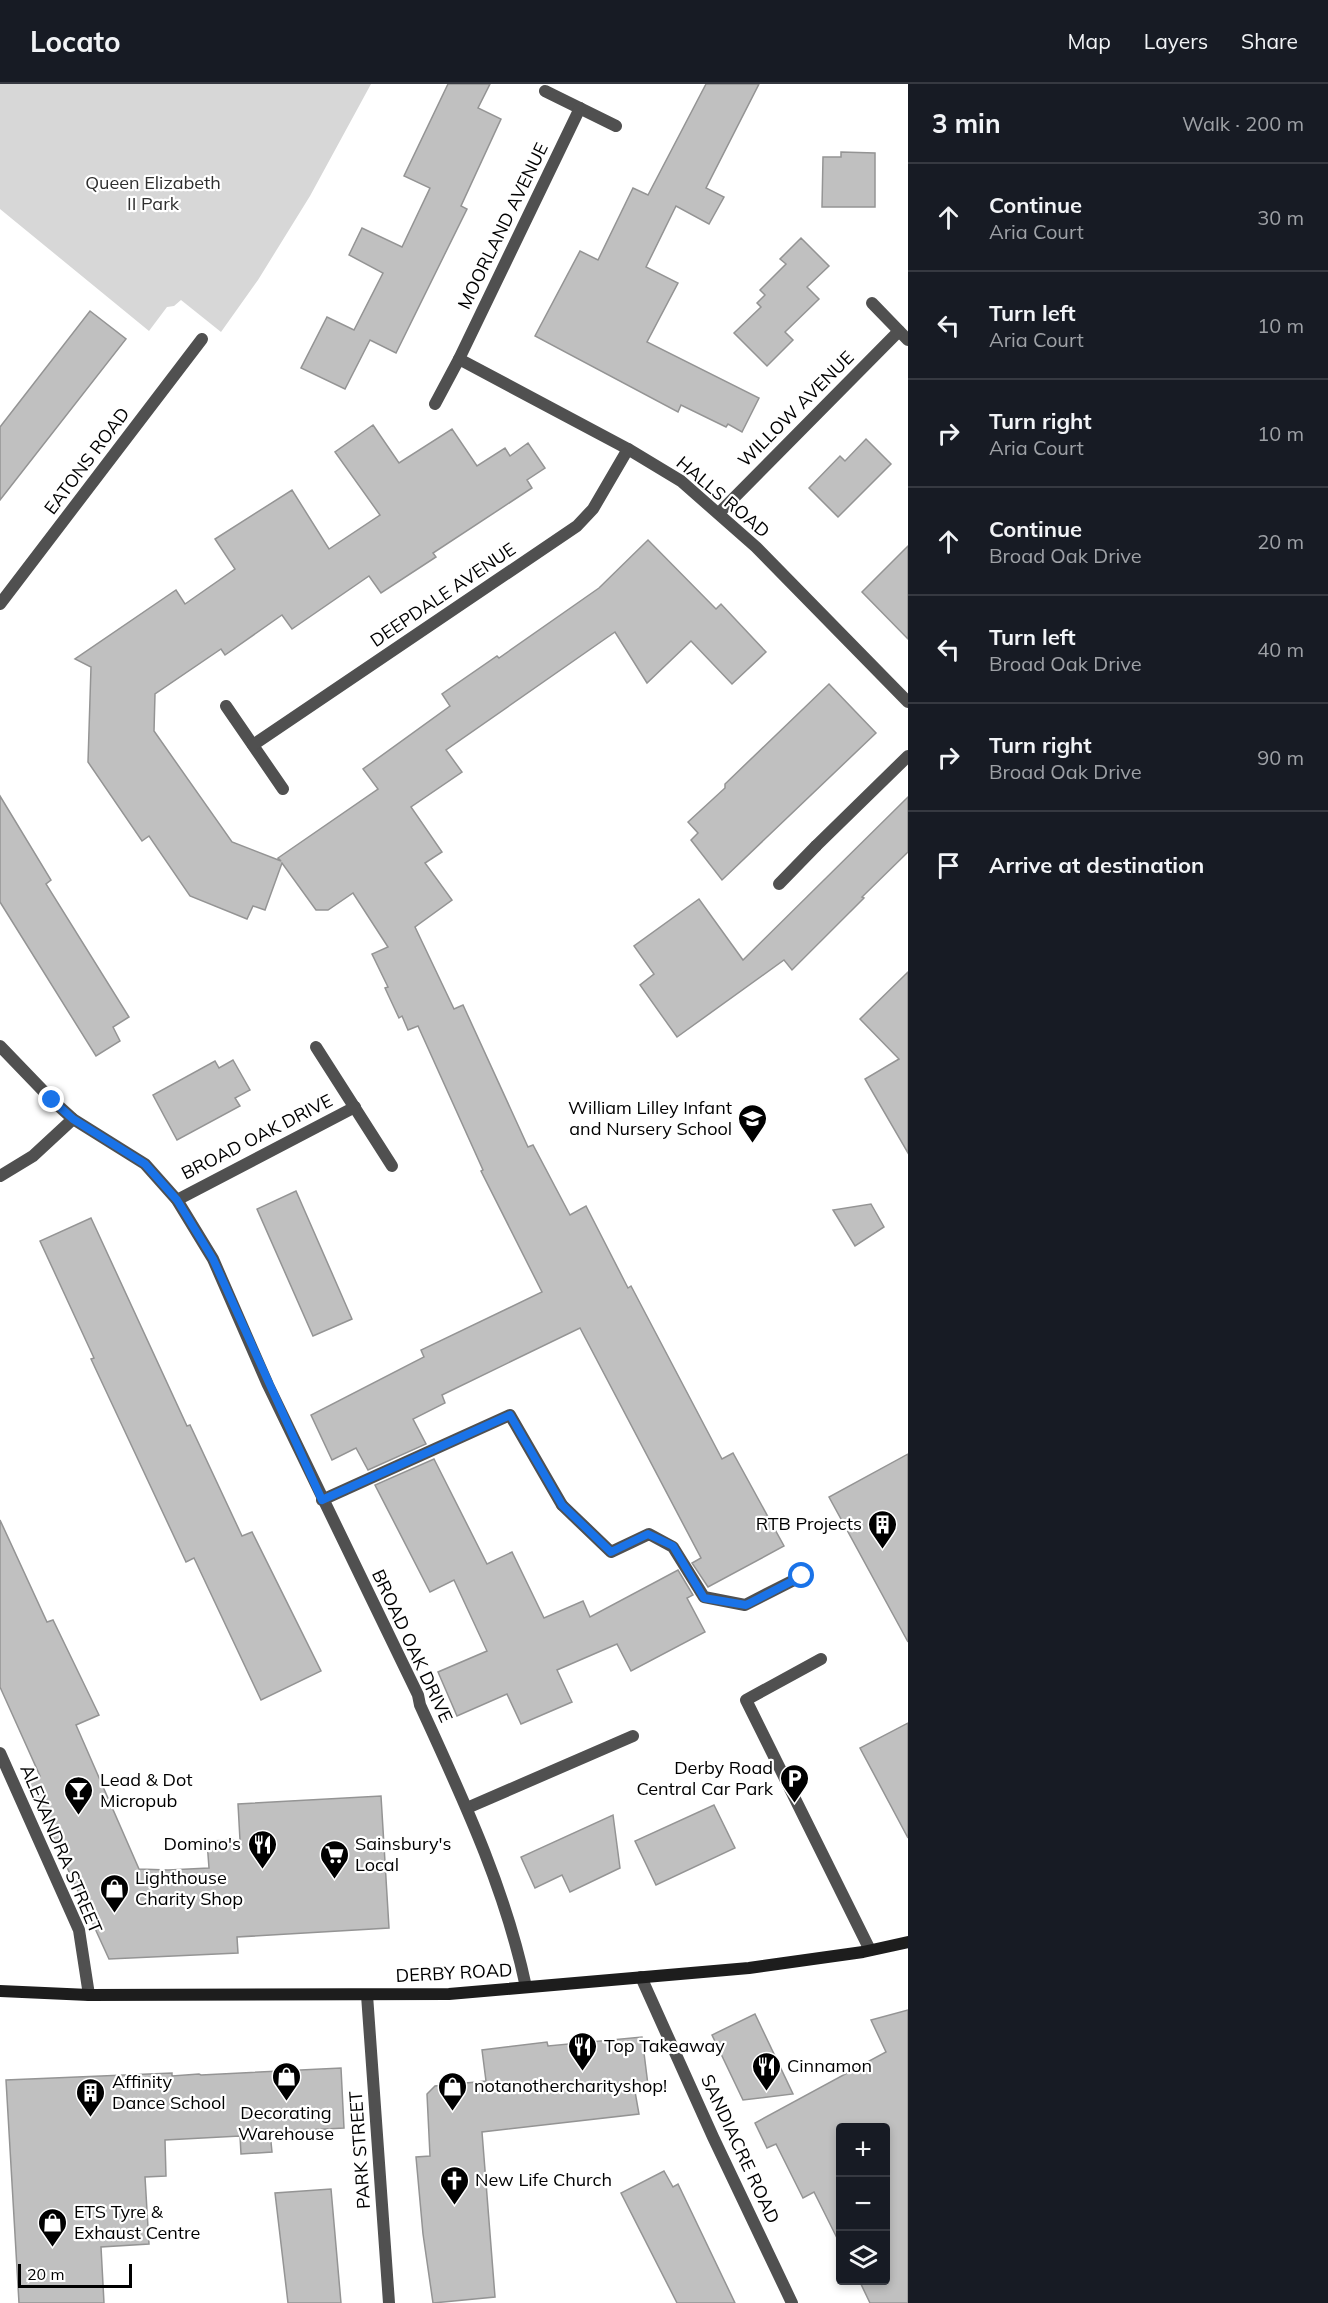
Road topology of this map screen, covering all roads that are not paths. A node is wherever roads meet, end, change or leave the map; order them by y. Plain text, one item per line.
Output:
1 (545, 91) dead end
2 (580, 108) junction
3 (616, 126) dead end
4 (872, 303) dead end
5 (904, 336) edge
6 (202, 339) dead end
7 (459, 359) junction
8 (435, 404) dead end
9 (628, 449) junction
10 (719, 513) junction
11 (0, 604) edge
12 (908, 702) edge
13 (226, 706) dead end
14 (253, 745) junction
15 (908, 756) edge
16 (283, 789) dead end
17 (779, 884) dead end
18 (0, 1046) edge
19 (316, 1047) dead end
20 (355, 1107) junction
21 (73, 1119) junction
22 (392, 1166) dead end
23 (0, 1176) edge
24 (177, 1200) junction
25 (322, 1500) junction
26 (802, 1576) dead end
27 (821, 1659) dead end
28 (633, 1736) dead end
29 (0, 1753) edge
30 (467, 1808) junction
31 (908, 1942) edge
32 (870, 1950) junction
33 (641, 1977) junction
34 (526, 1987) junction
35 (0, 1991) edge
36 (89, 1995) junction
37 (367, 1995) junction
38 (389, 2303) edge
39 (792, 2303) edge

1 - 2 street
2 - 3 street
2 - 7 street, MOORLAND AVENUE
4 - 5 street, WILLOW AVENUE
5 - 10 street, WILLOW AVENUE
6 - 11 street, EATONS ROAD
7 - 8 street
7 - 9 street, HALLS ROAD
9 - 10 street, HALLS ROAD
9 - 14 street, DEEPDALE AVENUE
10 - 12 street, HALLS ROAD
13 - 14 street
14 - 16 street
15 - 17 street
18 - 21 street, BROAD OAK DRIVE
19 - 20 street, BROAD OAK DRIVE
20 - 22 street, BROAD OAK DRIVE
20 - 24 street, BROAD OAK DRIVE
21 - 23 street
21 - 24 street, BROAD OAK DRIVE
24 - 25 street, BROAD OAK DRIVE
25 - 26 street
25 - 30 street, BROAD OAK DRIVE
27 - 32 street
28 - 30 street
29 - 36 street, ALEXANDRA STREET
30 - 34 street, BROAD OAK DRIVE
31 - 32 main road, DERBY ROAD
32 - 33 main road, DERBY ROAD
33 - 34 main road, DERBY ROAD
33 - 39 street, SANDIACRE ROAD
34 - 37 main road, DERBY ROAD
35 - 36 main road, DERBY ROAD
36 - 37 main road, DERBY ROAD
37 - 38 street, PARK STREET

